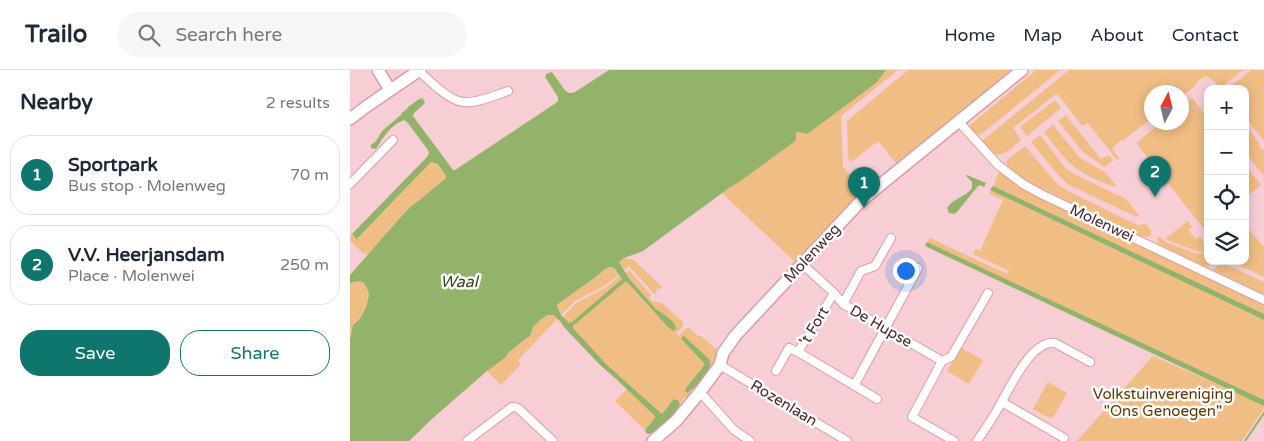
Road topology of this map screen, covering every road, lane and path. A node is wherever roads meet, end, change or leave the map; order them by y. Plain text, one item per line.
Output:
1 (378, 70) edge
2 (1022, 70) edge
3 (419, 71) edge
4 (390, 90) junction
5 (508, 91) dead end
6 (350, 119) edge
7 (958, 122) junction
8 (393, 140) dead end
9 (350, 184) edge
10 (891, 238) dead end
11 (802, 264) junction
12 (918, 268) dead end
13 (834, 293) junction
14 (988, 293) dead end
15 (1264, 300) edge
16 (843, 304) junction
17 (886, 329) junction
18 (798, 352) junction
19 (942, 360) junction
20 (1090, 362) dead end
21 (720, 365) junction
22 (776, 371) dead end
23 (854, 386) junction
24 (700, 392) junction
25 (877, 399) dead end
26 (1002, 402) junction
27 (478, 434) junction
28 (1064, 438) dead end
29 (467, 441) edge
30 (484, 441) edge
31 (553, 441) edge
32 (653, 441) edge
33 (750, 441) edge
34 (847, 441) edge
35 (954, 441) edge
36 (977, 441) edge

1 - 4 main road
2 - 7 main road, Molenweg
3 - 4 main road
3 - 5 street
4 - 6 main road
7 - 11 main road, Molenweg
7 - 15 street, Molenwei
8 - 9 street
10 - 16 street
11 - 13 street, De Hupse
11 - 21 main road, Molenweg
12 - 17 street
13 - 16 street, De Hupse
13 - 18 street, 't Fort
14 - 19 street
16 - 17 street, De Hupse
17 - 19 street, De Hupse
17 - 23 street
18 - 22 street, 't Fort
18 - 23 street
19 - 35 street
20 - 26 street
21 - 24 main road, Molenweg
21 - 34 street, Rozenlaan
23 - 25 street
24 - 32 main road, Molenweg
24 - 33 street
26 - 28 street
26 - 36 street
27 - 29 street
27 - 30 street
27 - 31 street

